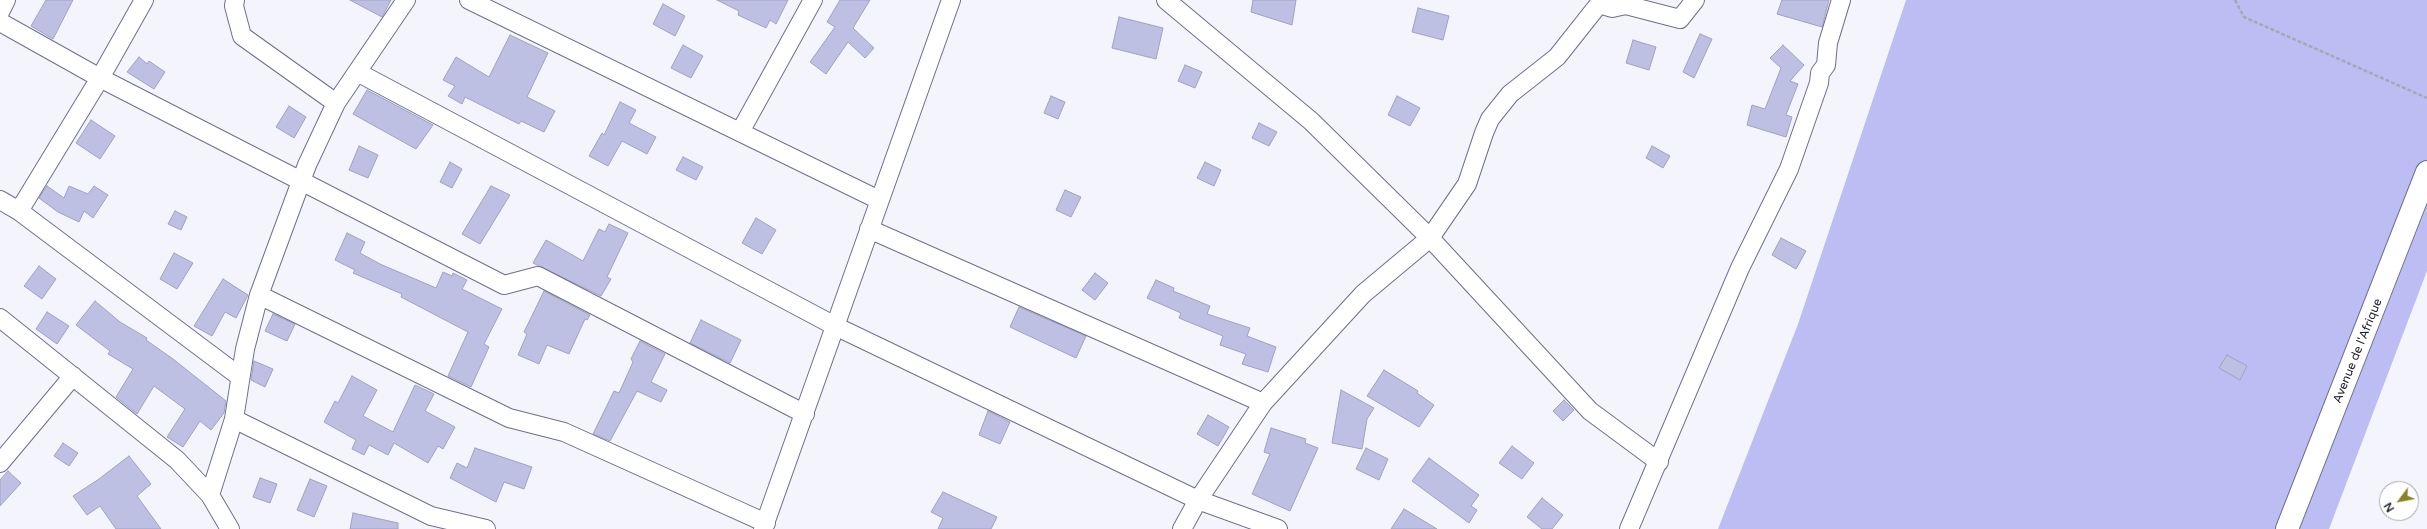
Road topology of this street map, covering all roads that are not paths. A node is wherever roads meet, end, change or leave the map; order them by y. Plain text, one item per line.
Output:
1 (6, 0) edge
2 (144, 0) edge
3 (406, 0) edge
4 (469, 0) edge
5 (813, 0) edge
6 (951, 0) edge
7 (1166, 0) edge
8 (1605, 0) edge
9 (1695, 0) edge
10 (1841, 0) edge
11 (231, 2) edge
12 (1626, 5) junction
13 (0, 12) edge
14 (0, 22) edge
15 (357, 72) junction
16 (100, 78) junction
17 (336, 104) junction
18 (740, 132) junction
19 (2427, 172) edge
20 (301, 181) junction
21 (0, 200) edge
22 (879, 200) junction
23 (19, 211) junction
24 (869, 229) junction
25 (1430, 238) junction
26 (259, 295) junction
27 (0, 318) edge
28 (836, 326) junction
29 (73, 376) junction
30 (239, 376) junction
31 (1263, 403) junction
32 (805, 414) junction
33 (234, 419) junction
34 (1659, 462) junction
35 (0, 463) edge
36 (210, 496) junction
37 (1198, 500) junction
38 (764, 526) edge
39 (230, 529) edge
40 (486, 529) edge
41 (1182, 529) edge
42 (1278, 529) edge
43 (1629, 529) edge
44 (2287, 529) edge

1 - 13 street
2 - 16 street
3 - 15 street
4 - 18 street
5 - 18 street
6 - 22 street
7 - 25 street
8 - 12 street
9 - 12 street
10 - 34 street
11 - 17 street
12 - 25 street
14 - 16 street
15 - 17 street
15 - 28 street
16 - 20 street
16 - 23 street
17 - 20 street
18 - 22 street
19 - 44 main road, Avenue de l'Afrique
20 - 26 street
20 - 32 street
21 - 23 street
22 - 24 street
23 - 30 street
24 - 28 street
24 - 31 street
25 - 31 street
25 - 34 street
26 - 30 street
26 - 38 street
27 - 29 street
28 - 32 street
28 - 37 street
29 - 35 street
29 - 36 street
30 - 33 street
31 - 37 street
32 - 38 street
33 - 36 street
33 - 40 street
34 - 43 street
36 - 39 street
37 - 41 street
37 - 42 street

